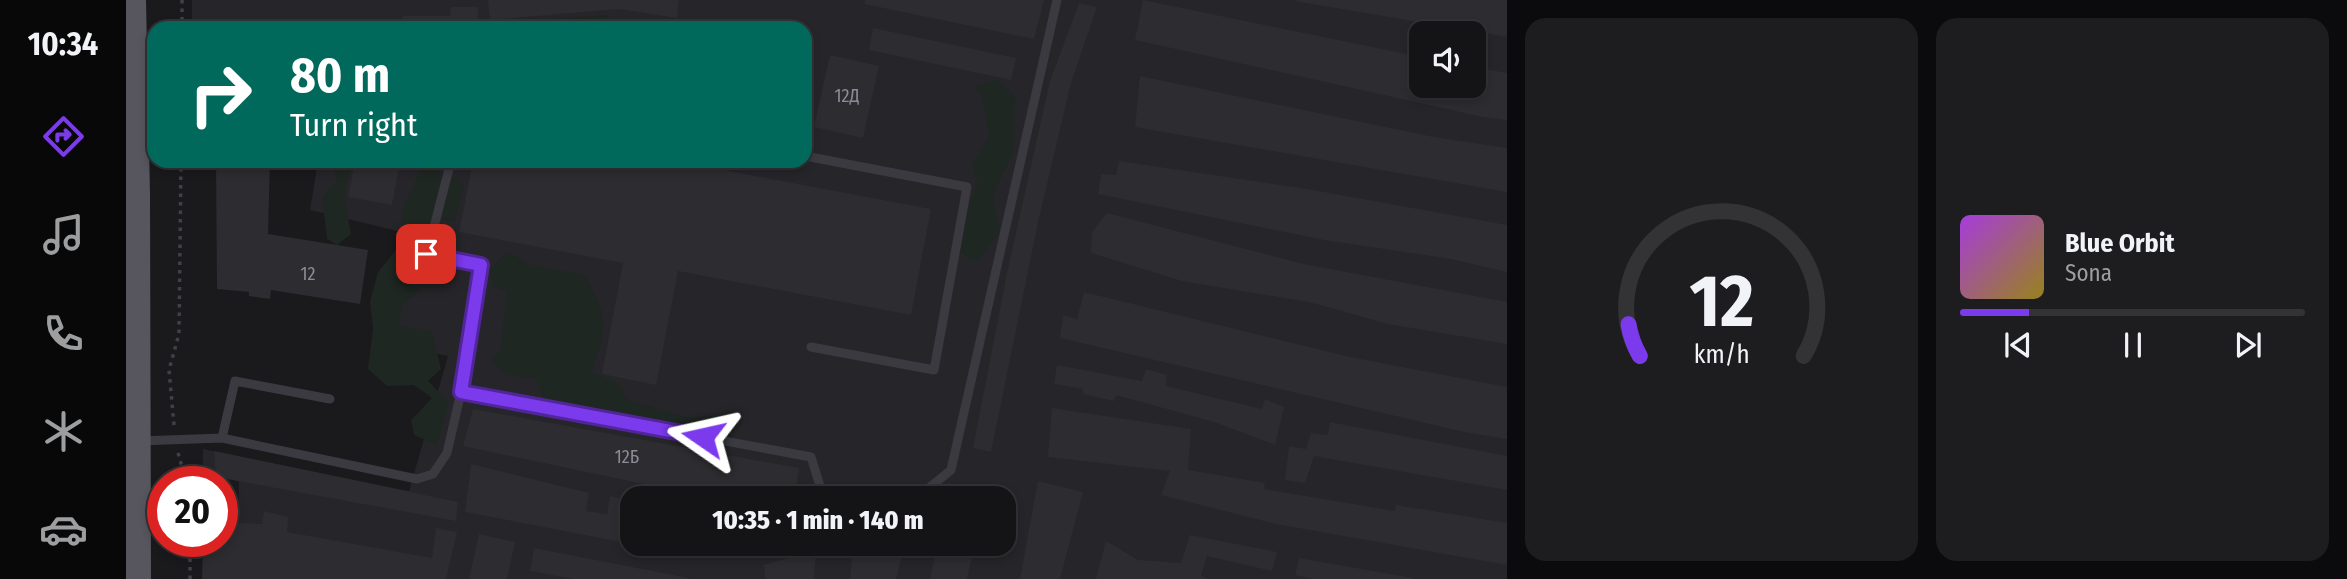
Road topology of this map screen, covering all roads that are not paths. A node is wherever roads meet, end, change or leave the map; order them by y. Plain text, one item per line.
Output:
1 (132, 0) edge
2 (1057, 0) edge
3 (812, 157) edge
4 (449, 168) edge
5 (811, 347) dead end
6 (461, 392) junction
7 (330, 399) dead end
8 (222, 438) junction
9 (137, 454) junction
10 (820, 486) edge
11 (931, 486) edge
12 (137, 579) edge
13 (153, 579) edge

1 - 9 main road
2 - 11 lane
3 - 5 lane
4 - 6 lane
6 - 8 lane
6 - 10 lane
7 - 8 lane
8 - 9 lane
9 - 12 main road
9 - 13 main road

